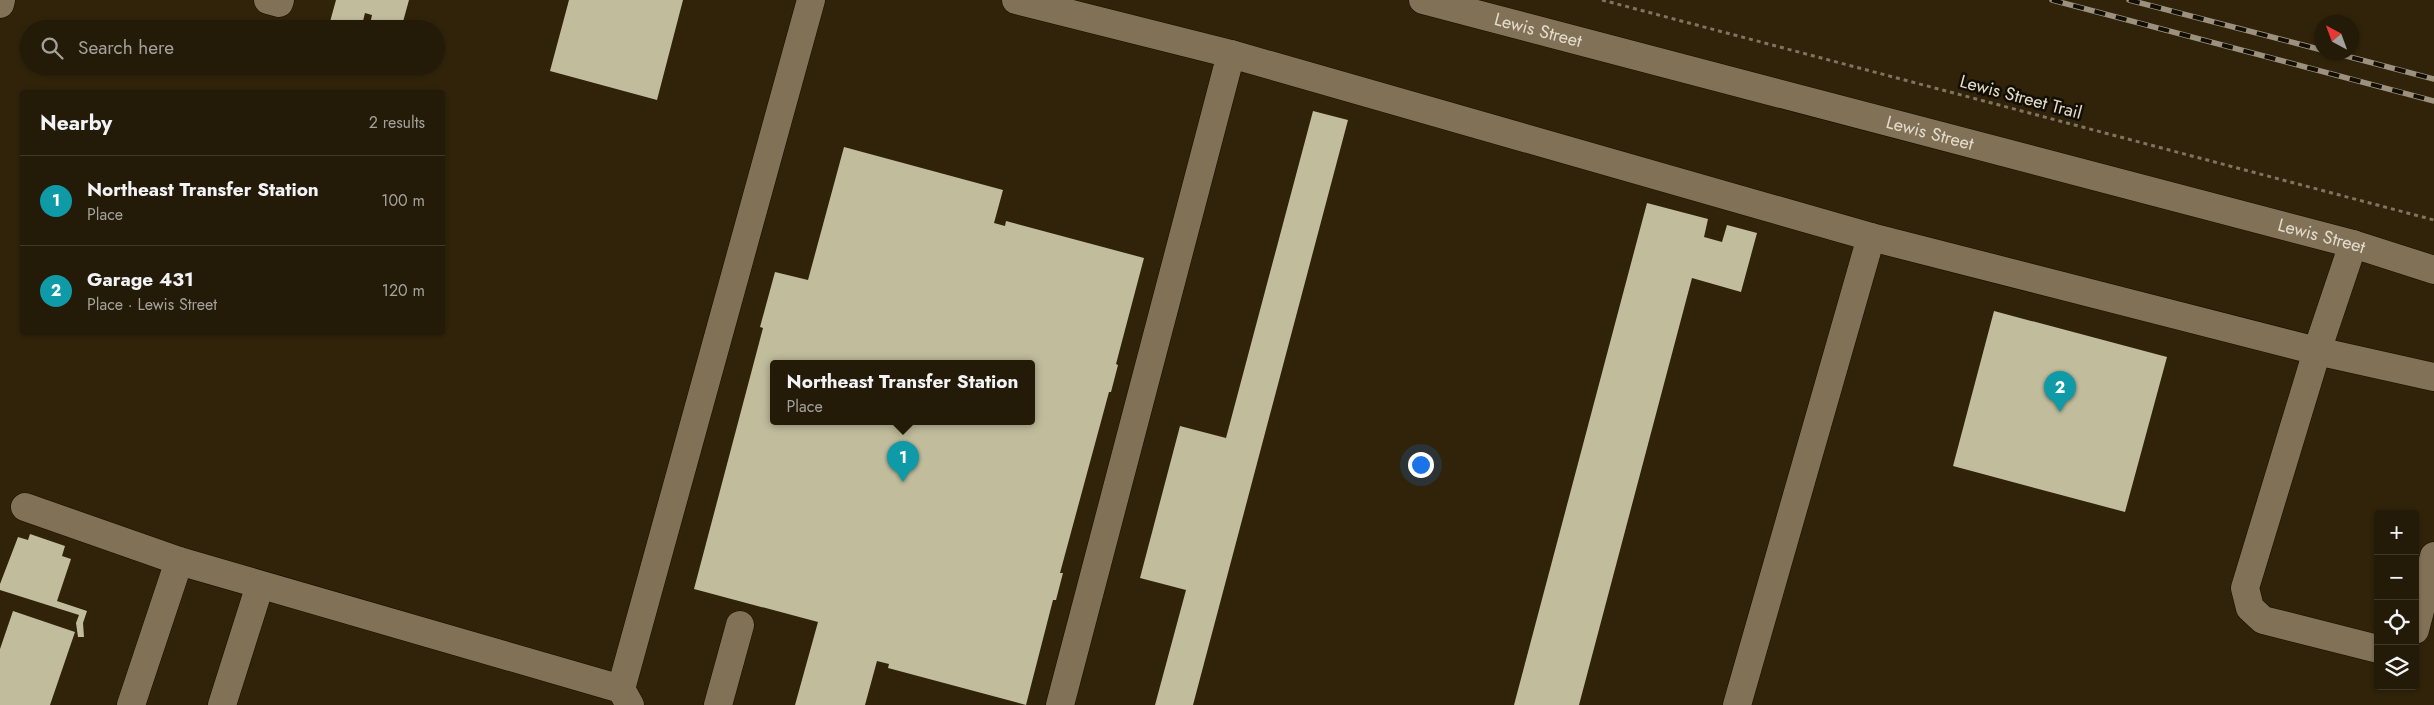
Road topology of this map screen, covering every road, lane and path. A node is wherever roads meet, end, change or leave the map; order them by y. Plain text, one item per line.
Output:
1 (1, 0) edge
2 (268, 0) edge
3 (280, 0) edge
4 (811, 0) edge
5 (1016, 0) edge
6 (1423, 0) edge
7 (1602, 0) edge
8 (0, 4) edge
9 (1231, 54) junction
10 (2434, 220) edge
11 (1871, 237) junction
12 (2353, 244) junction
13 (2434, 270) edge
14 (2317, 351) junction
15 (2434, 377) edge
16 (25, 507) dead end
17 (2434, 556) edge
18 (179, 561) junction
19 (260, 584) junction
20 (2419, 614) edge
21 (740, 625) dead end
22 (2374, 648) edge
23 (626, 697) edge
24 (131, 705) edge
25 (222, 705) edge
26 (718, 705) edge
27 (1060, 705) edge
28 (1737, 705) edge

1 - 8 street
2 - 3 street
4 - 23 street
5 - 9 street
6 - 12 street, Lewis Street
7 - 10 path, Lewis Street Trail
9 - 11 street
9 - 27 street
11 - 14 street
11 - 28 street
12 - 13 street, Lewis Street
12 - 14 street
14 - 15 street
14 - 22 street
16 - 18 street
17 - 20 street
18 - 19 street
18 - 24 street
19 - 23 street
19 - 25 street
21 - 26 street

